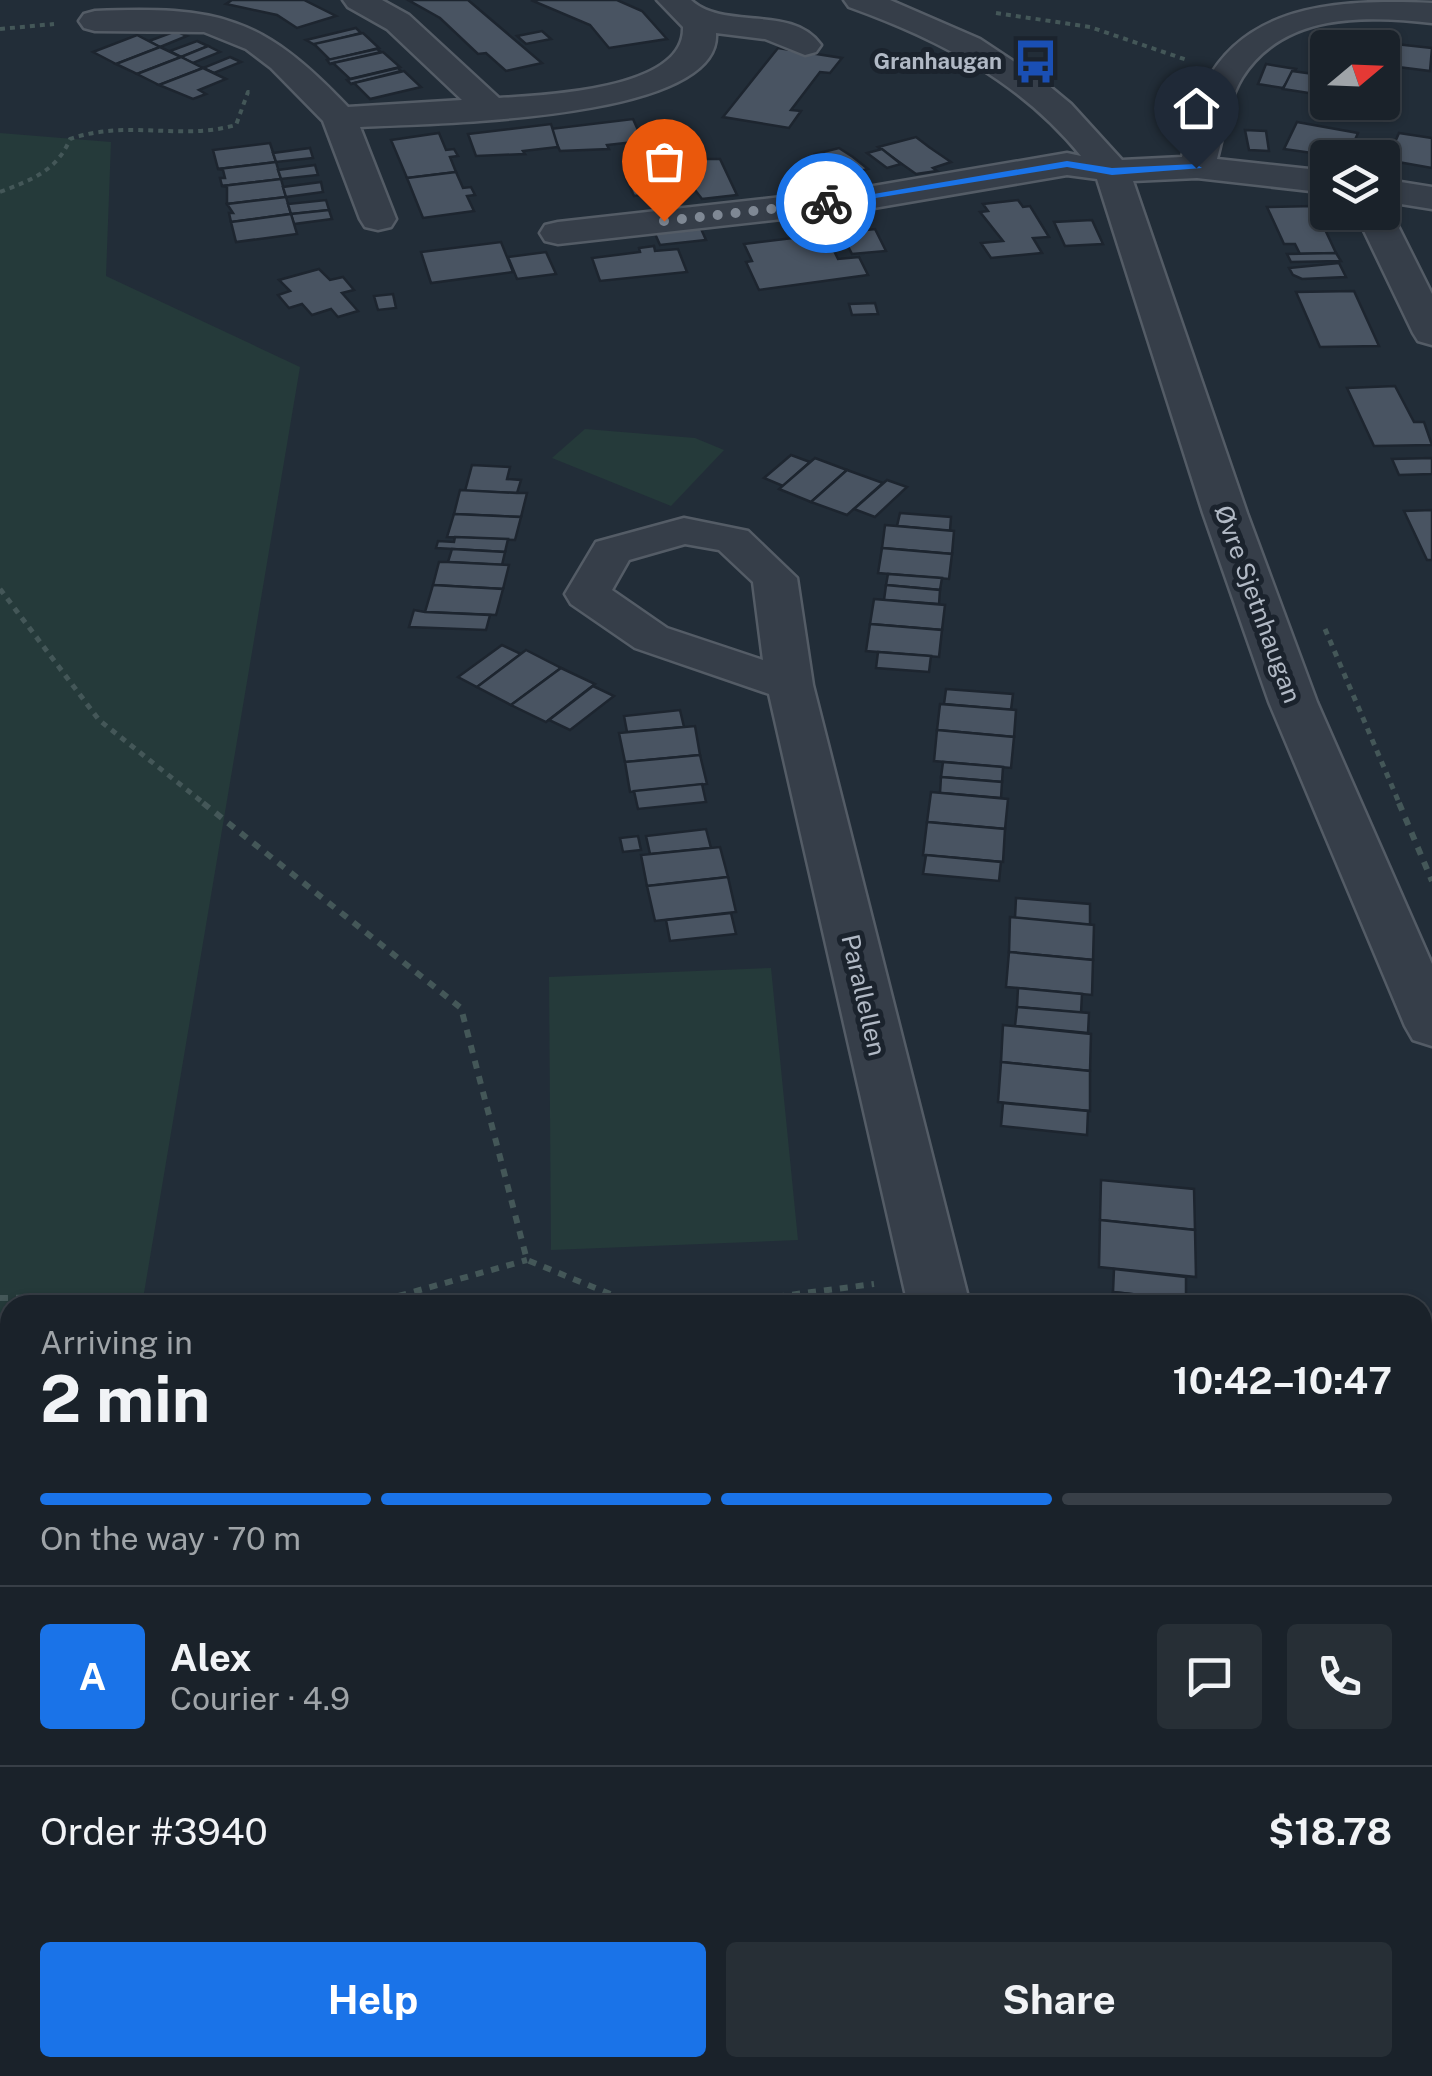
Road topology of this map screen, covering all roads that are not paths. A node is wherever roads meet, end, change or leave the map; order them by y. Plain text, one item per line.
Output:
1 (359, 0) edge
2 (860, 0) edge
3 (1322, 6) edge
4 (685, 11) edge
5 (1432, 13) edge
6 (95, 21) road end
7 (805, 45) dead end
8 (489, 108) junction
9 (339, 118) junction
10 (1196, 168) junction
11 (1112, 172) junction
12 (1310, 180) edge
13 (1400, 193) edge
14 (1432, 198) edge
15 (378, 220) dead end
16 (1382, 230) edge
17 (558, 232) dead end
18 (1432, 333) edge
19 (790, 685) dead end
20 (1432, 1026) edge
21 (936, 1292) edge

1 - 8 street
2 - 11 street, Øvre Sjetnhaugan
3 - 5 street
3 - 10 street
4 - 7 street
4 - 8 street
6 - 9 street
8 - 9 street
9 - 15 street
10 - 11 street
10 - 12 street
11 - 17 street
11 - 20 street, Øvre Sjetnhaugan
13 - 14 street
16 - 18 street
19 - 21 street, Parallellen

